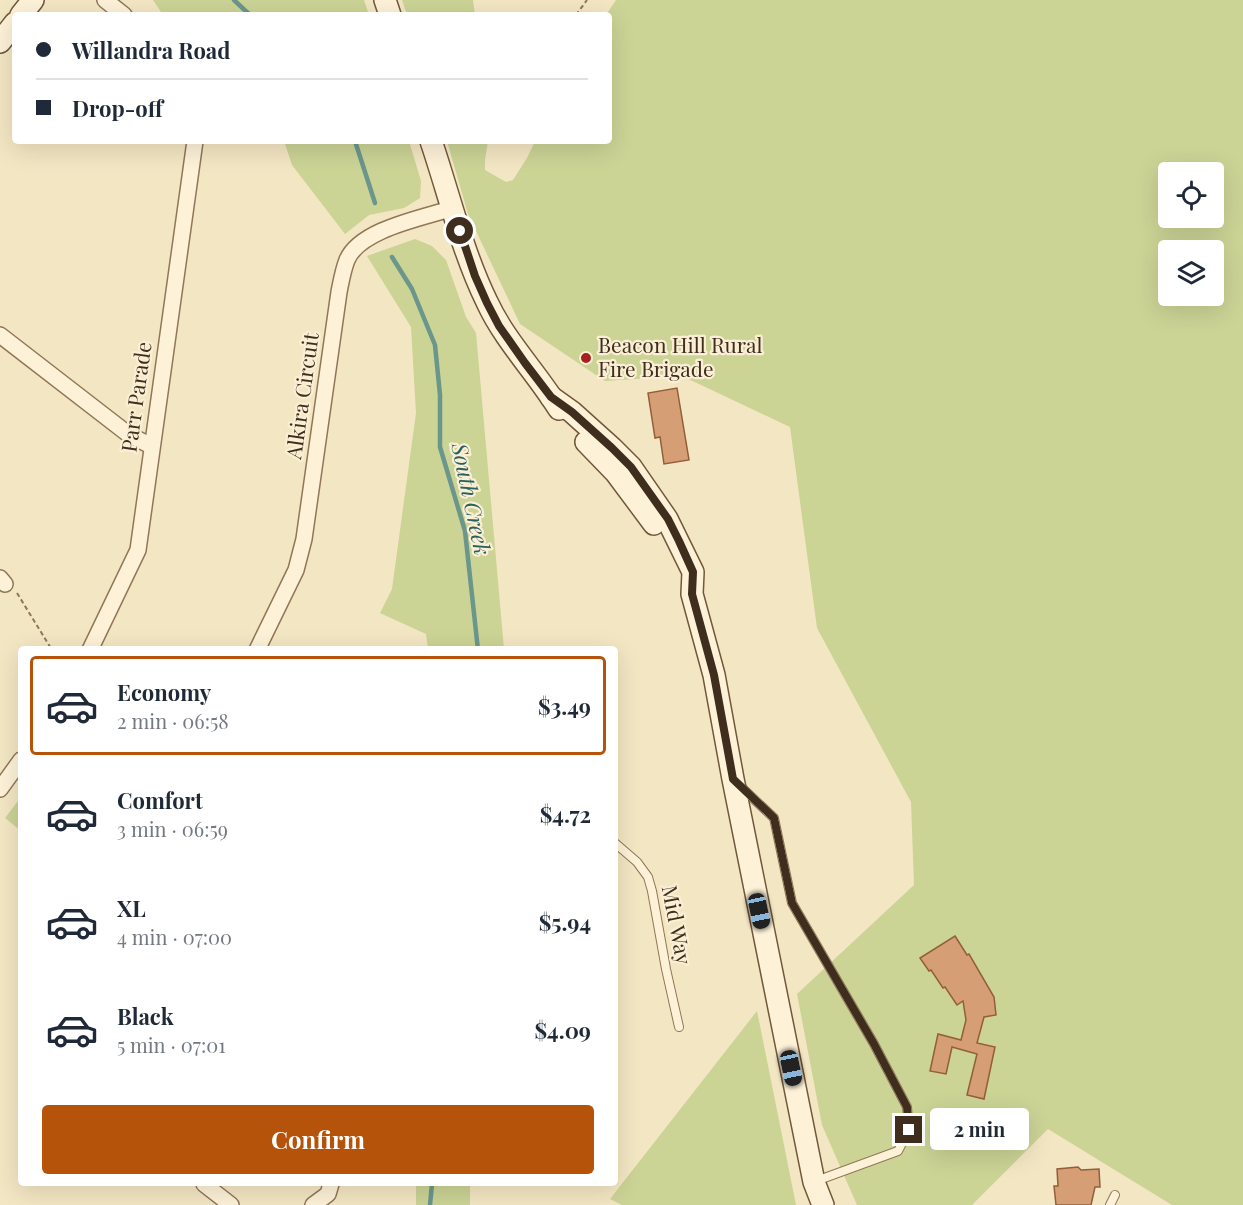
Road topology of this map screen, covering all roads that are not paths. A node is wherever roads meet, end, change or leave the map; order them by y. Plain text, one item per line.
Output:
1 (33, 0) edge
2 (105, 0) edge
3 (23, 12) edge
4 (120, 12) edge
5 (12, 27) edge
6 (0, 42) edge
7 (195, 144) edge
8 (432, 144) edge
9 (453, 208) junction
10 (0, 334) edge
11 (151, 446) junction
12 (92, 646) edge
13 (259, 646) edge
14 (18, 764) edge
15 (733, 779) junction
16 (0, 789) edge
17 (618, 846) edge
18 (679, 1027) dead end
19 (814, 1182) junction
20 (207, 1186) edge
21 (330, 1186) edge
22 (1115, 1196) dead end
23 (231, 1205) edge
24 (313, 1205) edge
25 (823, 1205) edge
26 (1110, 1205) edge

1 - 3 main road
2 - 4 street
5 - 6 main road
7 - 11 street, Parr Parade
8 - 9 main road
9 - 13 street, Alkira Circuit
9 - 15 main road
10 - 11 street
11 - 12 street, Parr Parade
14 - 16 street
15 - 19 main road
15 - 19 lane
17 - 18 lane, Mid Way
19 - 25 main road
20 - 23 street
21 - 24 street
22 - 26 lane

